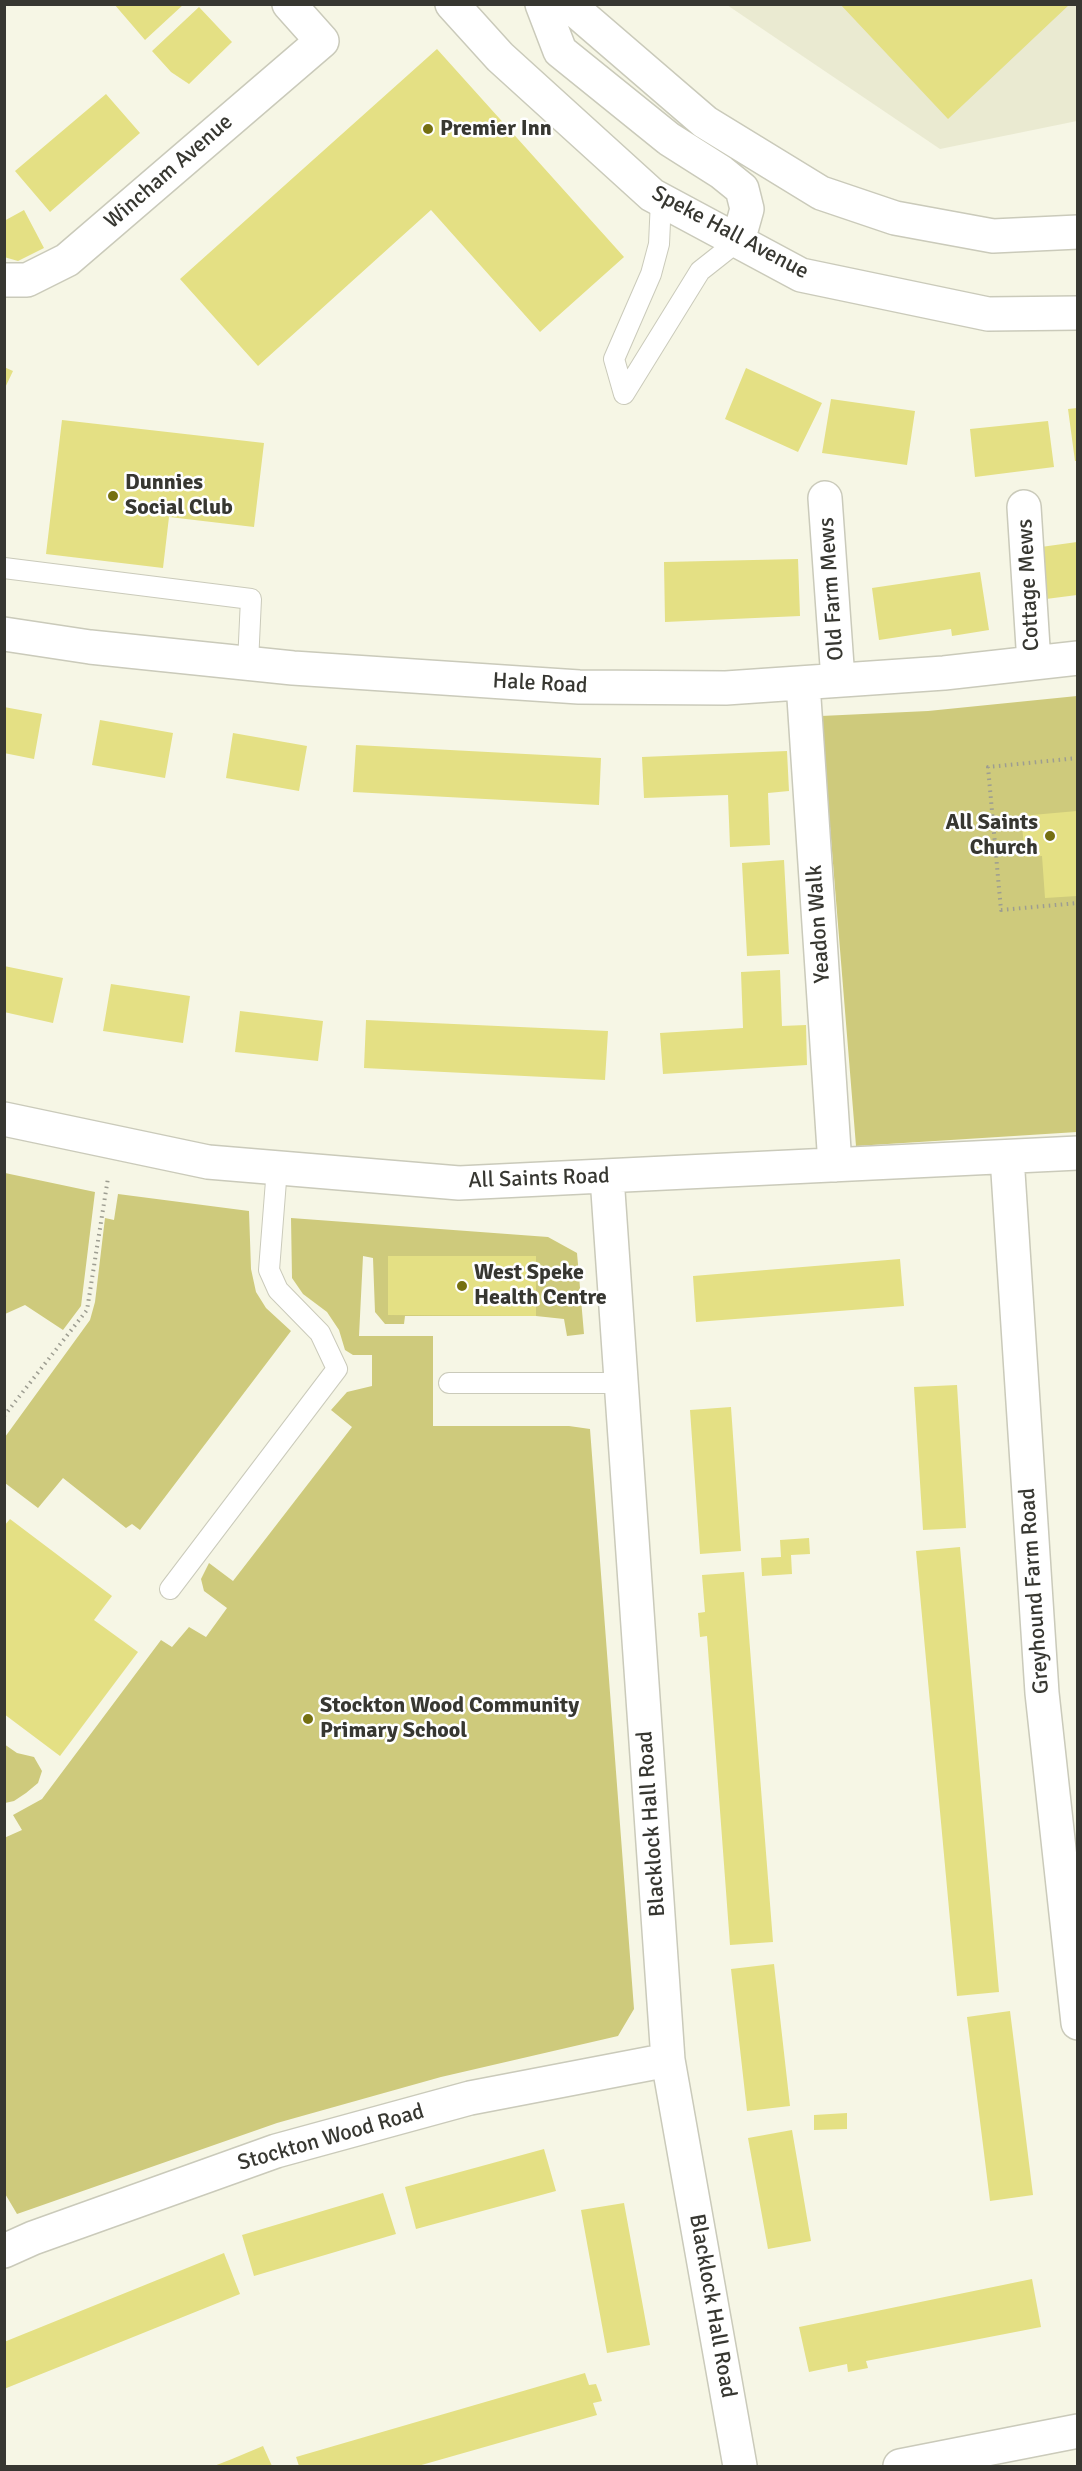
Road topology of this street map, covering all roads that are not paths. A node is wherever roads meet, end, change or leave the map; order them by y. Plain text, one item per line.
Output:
1 (289, 4) edge
2 (452, 4) edge
3 (542, 4) edge
4 (568, 4) edge
5 (661, 200) junction
6 (1077, 232) edge
7 (738, 241) junction
8 (4, 280) edge
9 (1077, 313) edge
10 (825, 498) dead end
11 (1024, 507) dead end
12 (4, 568) edge
13 (4, 634) edge
14 (1077, 658) edge
15 (248, 663) junction
16 (1034, 663) junction
17 (838, 680) junction
18 (803, 683) junction
19 (4, 1119) edge
20 (1077, 1153) edge
21 (1007, 1157) junction
22 (835, 1165) junction
23 (277, 1168) junction
24 (607, 1177) junction
25 (449, 1383) dead end
26 (621, 1383) junction
27 (170, 1589) dead end
28 (1077, 2023) edge
29 (668, 2060) junction
30 (4, 2251) edge
31 (1077, 2431) edge
32 (740, 2466) edge
33 (900, 2466) edge

1 - 8 street, Wincham Avenue
2 - 5 street, Speke Hall Avenue
3 - 7 street
4 - 6 street
5 - 7 street, Speke Hall Avenue
5 - 7 lane
7 - 9 street, Speke Hall Avenue
10 - 17 street, Old Farm Mews
11 - 16 street, Cottage Mews
12 - 15 lane
13 - 15 street, Hale Road
14 - 16 street, Hale Road
15 - 18 street, Hale Road
16 - 17 street, Hale Road
17 - 18 street, Hale Road
18 - 22 street, Yeadon Walk
19 - 23 street, All Saints Road
20 - 21 street, All Saints Road
21 - 22 street, All Saints Road
21 - 28 street, Greyhound Farm Road
22 - 24 street, All Saints Road
23 - 24 street, All Saints Road
23 - 27 lane
24 - 26 street, Blacklock Hall Road
25 - 26 lane
26 - 29 street, Blacklock Hall Road
29 - 30 street, Stockton Wood Road
29 - 32 street, Blacklock Hall Road
31 - 33 street

